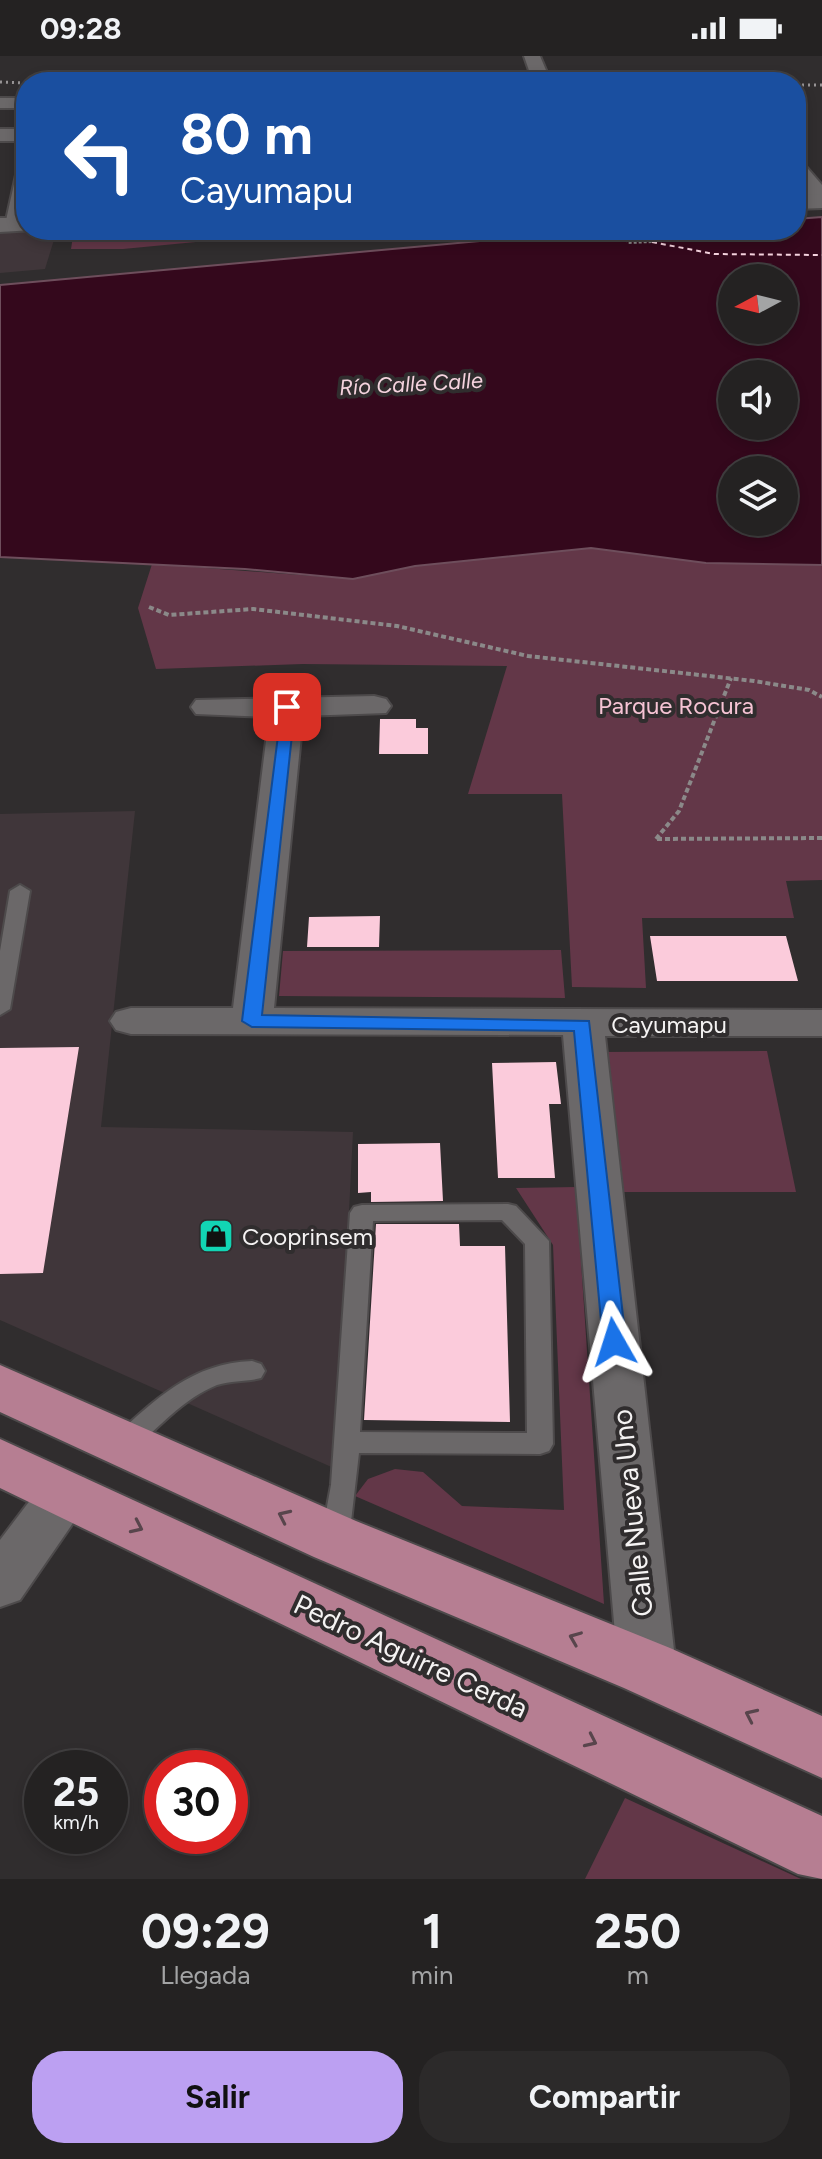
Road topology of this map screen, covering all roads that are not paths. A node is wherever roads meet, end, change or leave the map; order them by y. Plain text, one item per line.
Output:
1 (806, 180) edge
2 (822, 200) edge
3 (374, 706) dead end
4 (208, 707) dead end
5 (287, 707) junction
6 (20, 891) dead end
7 (0, 1009) edge
8 (131, 1021) dead end
9 (252, 1021) junction
10 (822, 1023) edge
11 (583, 1025) junction
12 (252, 1371) dead end
13 (0, 1387) edge
14 (57, 1413) junction
15 (347, 1442) junction
16 (148, 1454) junction
17 (0, 1462) edge
18 (66, 1494) junction
19 (335, 1539) junction
20 (0, 1583) edge
21 (647, 1668) junction
22 (822, 1748) edge
23 (822, 1851) edge

1 - 2 street
3 - 5 street
4 - 5 street
5 - 9 street
6 - 7 lane
8 - 9 street, Cayumapu
9 - 11 street, Cayumapu
10 - 11 street, Cayumapu
11 - 21 street, Calle Nueva Uno
12 - 16 lane
13 - 14 highway
14 - 16 highway
14 - 18 highway
15 - 15 lane
15 - 19 lane
16 - 18 highway
19 -> 16 highway
17 - 18 highway, Pedro Aguirre Cerda
18 - 20 street
18 -> 23 highway, Pedro Aguirre Cerda
21 -> 19 highway
22 -> 21 highway

